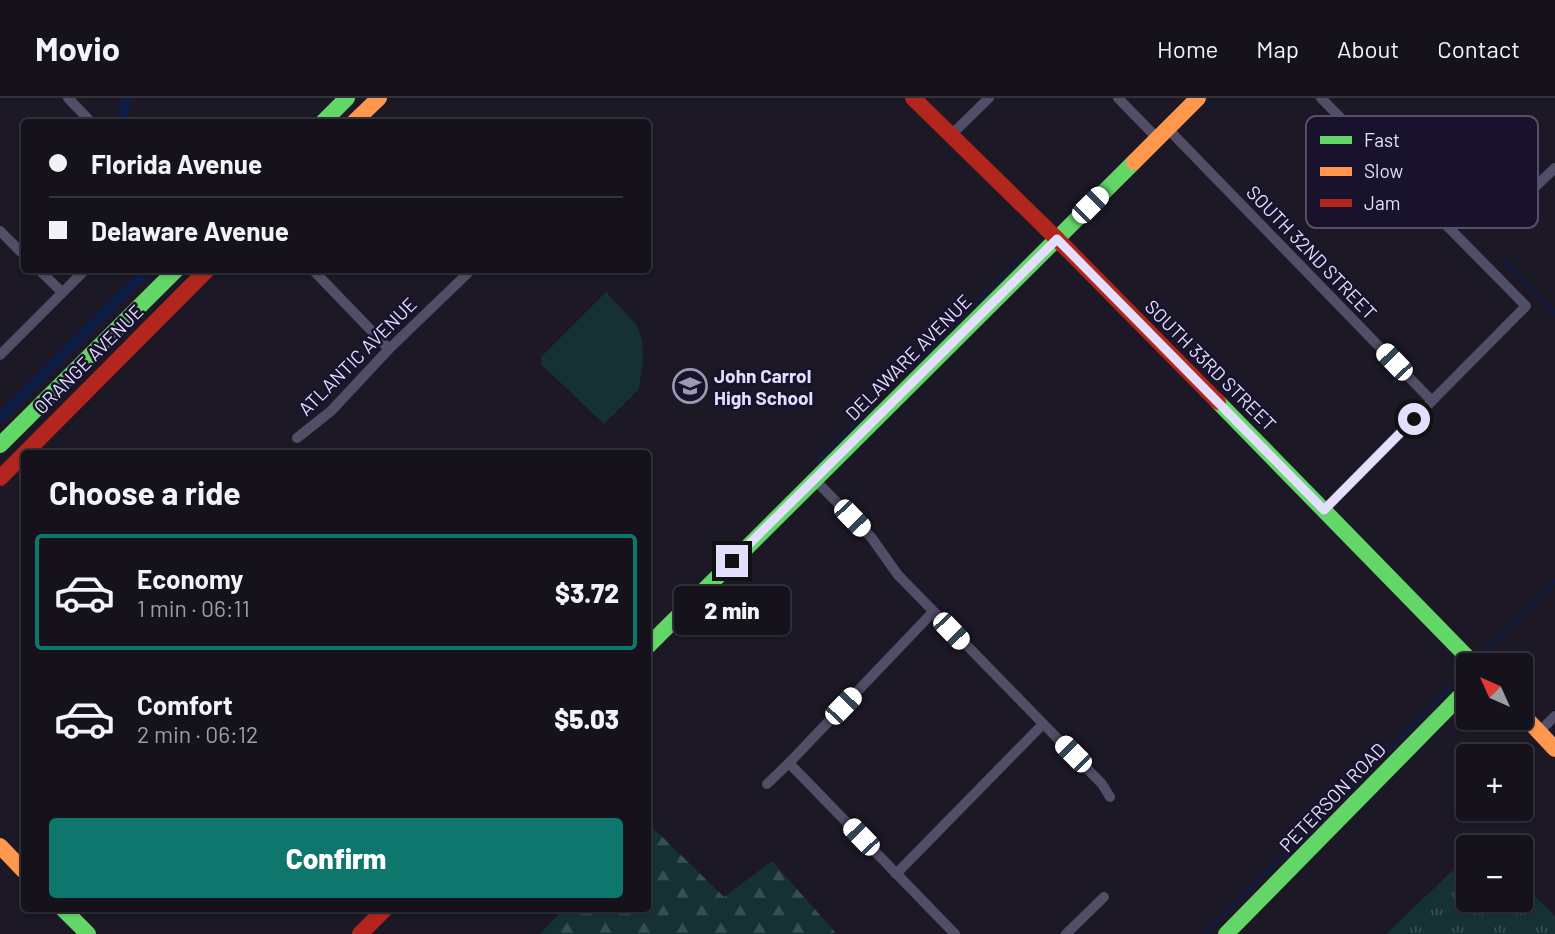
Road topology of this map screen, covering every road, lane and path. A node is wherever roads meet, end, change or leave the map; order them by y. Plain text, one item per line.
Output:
1 (68, 98) edge
2 (347, 98) edge
3 (379, 98) edge
4 (913, 98) edge
5 (989, 98) edge
6 (1118, 98) edge
7 (1198, 98) edge
8 (1321, 98) edge
9 (1339, 116) edge
10 (88, 119) edge
11 (326, 119) edge
12 (357, 119) edge
13 (1162, 133) junction
14 (950, 136) junction
15 (1555, 168) edge
16 (1538, 184) edge
17 (1448, 228) edge
18 (0, 231) edge
19 (1057, 239) junction
20 (21, 252) edge
21 (42, 273) edge
22 (82, 273) edge
23 (173, 273) edge
24 (204, 273) edge
25 (316, 273) edge
26 (468, 273) edge
27 (62, 292) junction
28 (389, 349) junction
29 (0, 355) edge
30 (1432, 401) junction
31 (297, 438) dead end
32 (1, 441) edge
33 (28, 450) edge
34 (20, 458) joint
35 (0, 478) edge
36 (814, 479) junction
37 (1324, 510) junction
38 (933, 612) junction
39 (651, 643) edge
40 (1463, 653) edge
41 (1456, 700) edge
42 (1555, 716) edge
43 (1043, 724) junction
44 (1533, 726) edge
45 (1539, 732) junction
46 (1555, 749) edge
47 (789, 763) junction
48 (766, 784) dead end
49 (1110, 797) dead end
50 (0, 846) edge
51 (21, 867) edge
52 (896, 874) junction
53 (1104, 897) dead end
54 (66, 912) edge
55 (382, 912) edge
56 (88, 934) edge
57 (360, 934) edge
58 (955, 934) edge
59 (1066, 934) edge
60 (1226, 934) edge

1 - 10 street
2 - 11 street
3 - 12 street
4 - 14 street, SOUTH 33RD STREET
5 - 14 street
6 - 13 street, SOUTH 32ND STREET
7 - 13 street, DELAWARE AVENUE
8 - 9 street
13 - 19 street, DELAWARE AVENUE
13 - 30 street, SOUTH 32ND STREET
14 - 19 street, SOUTH 33RD STREET
15 - 16 street
17 - 30 street
18 - 20 street
19 - 36 street, DELAWARE AVENUE
19 - 37 street, SOUTH 33RD STREET
21 - 27 street
22 - 27 street
23 - 32 street, ORANGE AVENUE
24 - 33 street, ORANGE AVENUE
25 - 28 street
26 - 28 street, ATLANTIC AVENUE
27 - 29 street
28 - 31 street, ATLANTIC AVENUE
30 - 37 street
32 - 34 street
34 - 35 street, ORANGE AVENUE
36 - 38 street
36 - 39 street, DELAWARE AVENUE
37 - 40 street, SOUTH 33RD STREET
38 - 43 street
38 - 47 street
41 - 60 street, PETERSON ROAD
42 - 45 street
43 - 49 street
43 - 52 street
44 - 45 street
45 - 46 street
47 - 48 street
47 - 52 street
50 - 51 street
52 - 58 street
53 - 59 street
54 - 56 street
55 - 57 street

